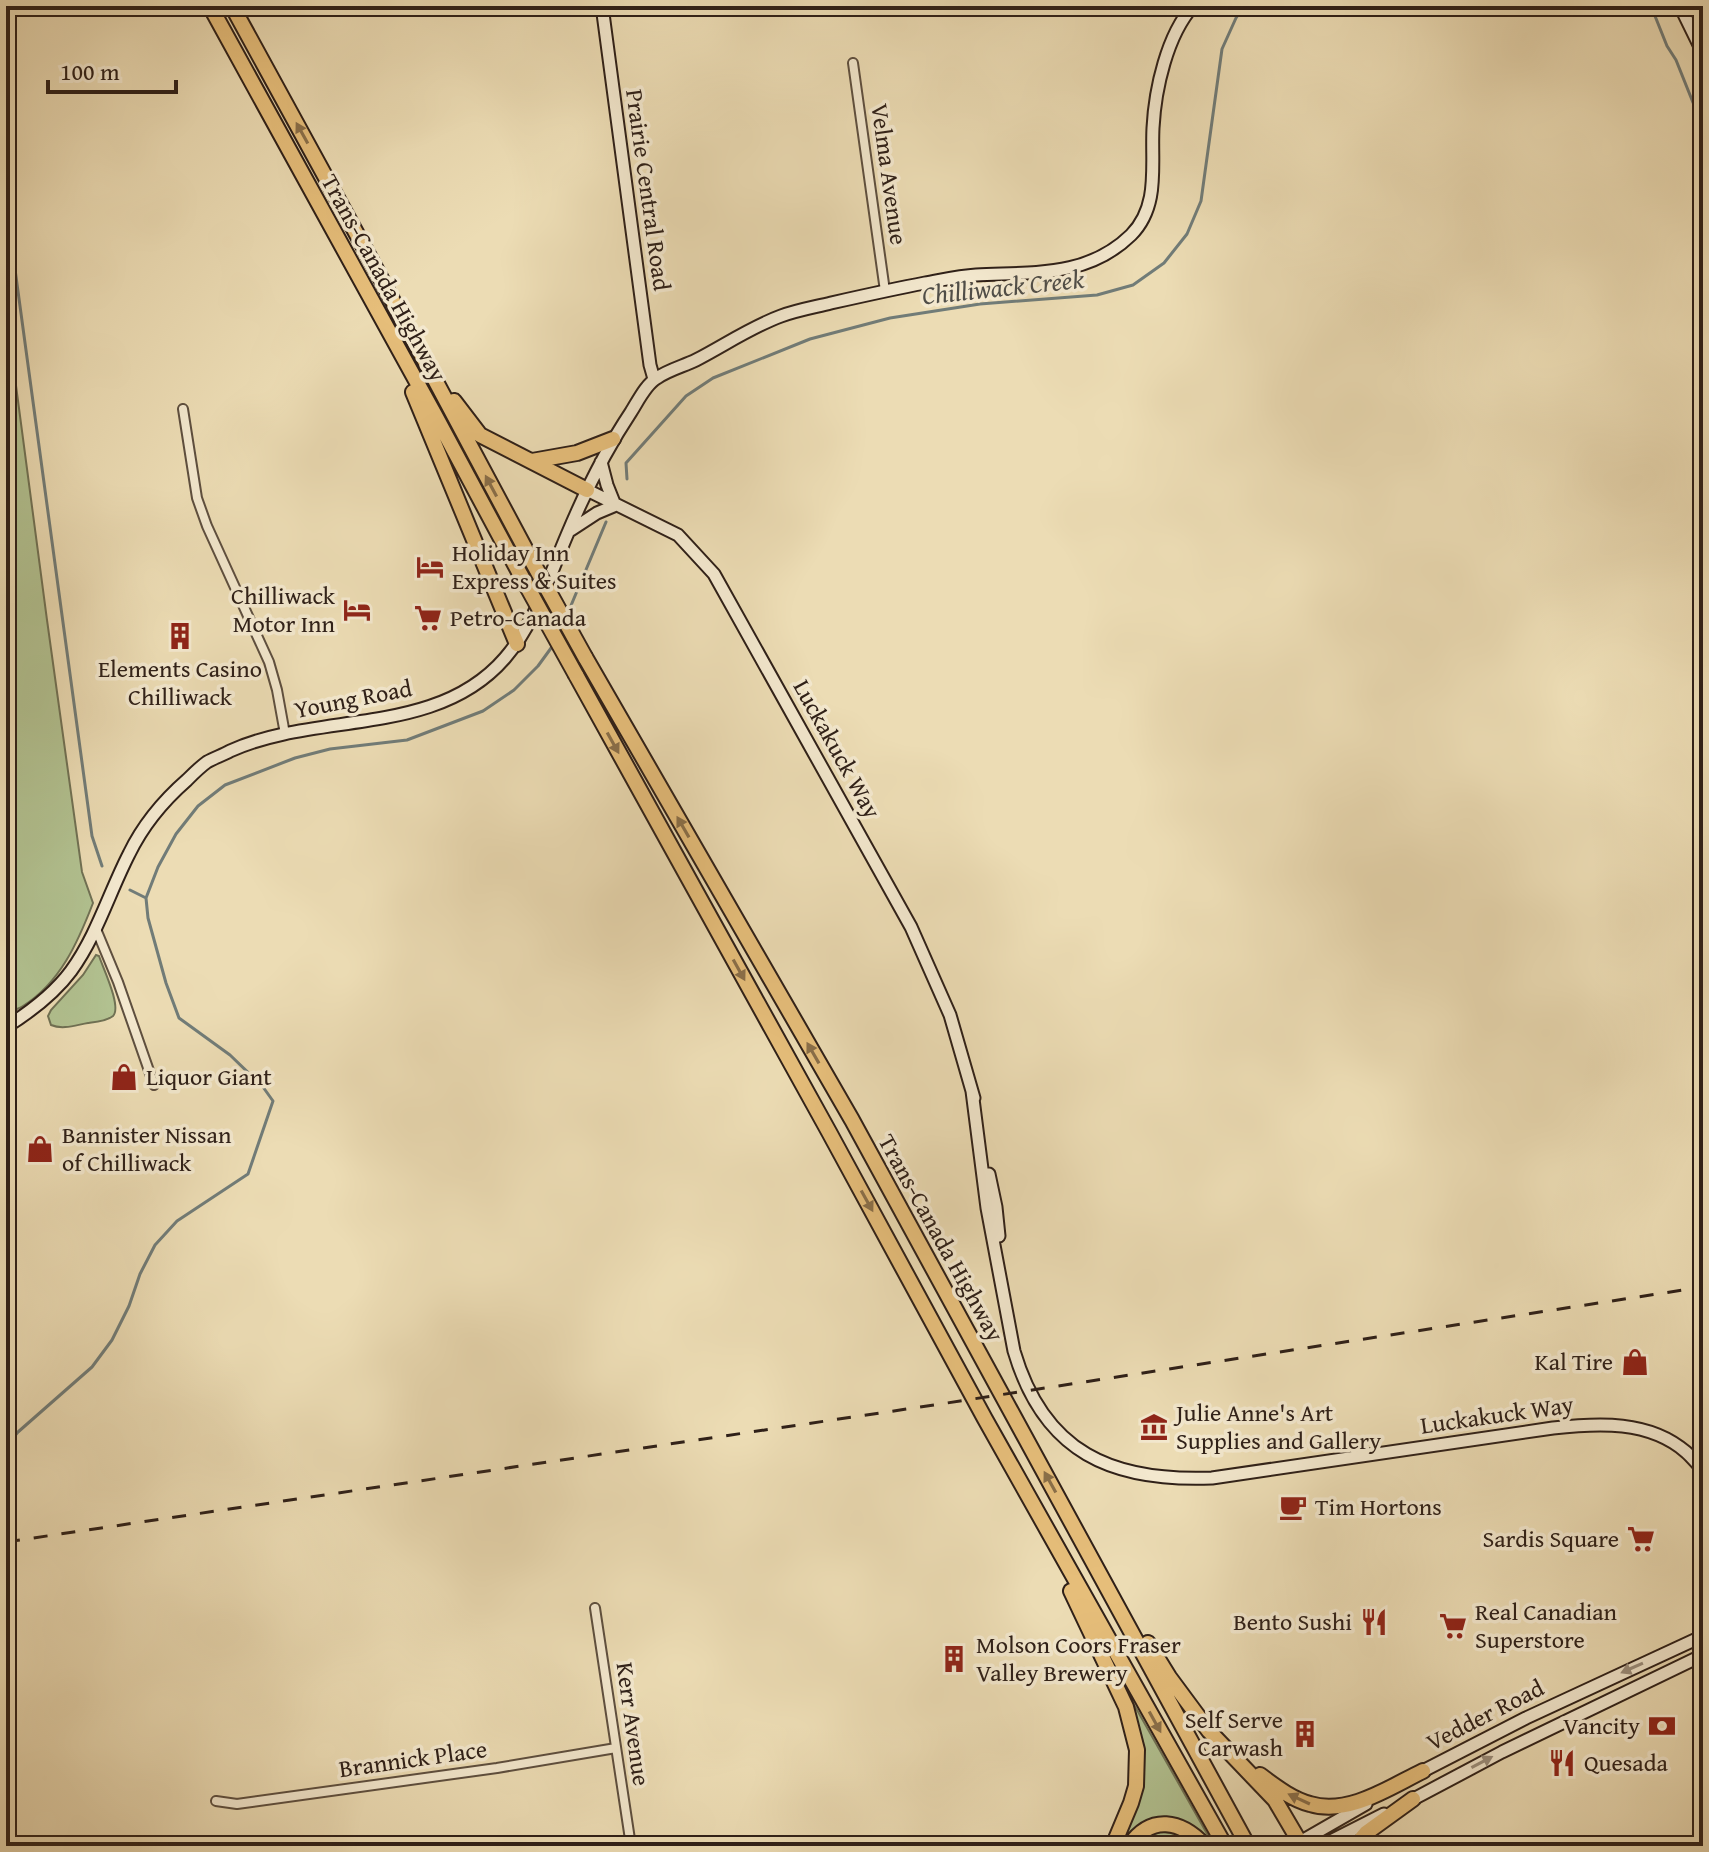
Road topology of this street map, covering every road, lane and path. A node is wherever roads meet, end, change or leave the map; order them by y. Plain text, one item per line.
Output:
1 (210, 6) edge
2 (232, 6) edge
3 (602, 6) edge
4 (1193, 6) edge
5 (1680, 6) edge
6 (1703, 53) edge
7 (853, 63) dead end
8 (371, 260) junction
9 (354, 269) junction
10 (885, 291) junction
11 (654, 379) junction
12 (183, 409) dead end
13 (613, 439) junction
14 (532, 461) junction
15 (601, 462) junction
16 (587, 490) junction
17 (616, 505) junction
18 (568, 532) junction
19 (517, 644) junction
20 (285, 734) junction
21 (96, 929) junction
22 (6, 1027) edge
23 (154, 1085) dead end
24 (985, 1419) junction
25 (1703, 1470) edge
26 (1067, 1514) junction
27 (595, 1608) dead end
28 (1703, 1636) edge
29 (1703, 1655) edge
30 (616, 1748) junction
31 (1238, 1760) junction
32 (1423, 1771) junction
33 (1413, 1799) junction
34 (216, 1801) dead end
35 (1298, 1845) edge
36 (631, 1846) edge
37 (1113, 1846) edge
38 (1129, 1846) edge
39 (1205, 1846) edge
40 (1225, 1846) edge
41 (1248, 1846) edge
42 (1321, 1846) edge
43 (1355, 1846) edge

1 - 9 highway, Trans-Canada Highway
8 -> 2 highway, Trans-Canada Highway
3 - 11 main road, Prairie Central Road
4 - 10 main road
5 - 6 main road
7 - 10 street, Velma Avenue
8 - 14 highway
26 -> 8 highway, Trans-Canada Highway, bridge
9 - 19 highway
9 -> 24 highway, Trans-Canada Highway, bridge
10 - 11 main road
11 - 13 main road, Young Road
12 - 20 street
13 - 14 highway
13 - 15 main road, Young Road
14 - 16 highway
15 - 16 main road, Young Road
15 - 17 main road
16 - 17 main road, Luckakuck Way
16 - 18 main road, Young Road
17 - 18 main road
17 - 25 main road, Luckakuck Way
18 - 19 main road, Young Road
19 - 20 main road, Young Road
20 - 21 main road, Young Road
21 - 22 main road, Young Road
21 - 23 street
24 - 37 highway
24 -> 40 highway, Trans-Canada Highway
26 - 31 highway
26 - 41 highway, Trans-Canada Highway
27 - 30 street, Kerr Avenue
28 -> 32 main road, Vedder Road
33 -> 29 main road, Vedder Road
30 - 34 street, Brannick Place
30 - 36 street, Kerr Avenue
32 -> 31 highway
31 - 35 highway
32 - 35 main road, Vedder Road
33 - 42 main road, Vedder Road
33 - 43 highway
38 - 39 highway

